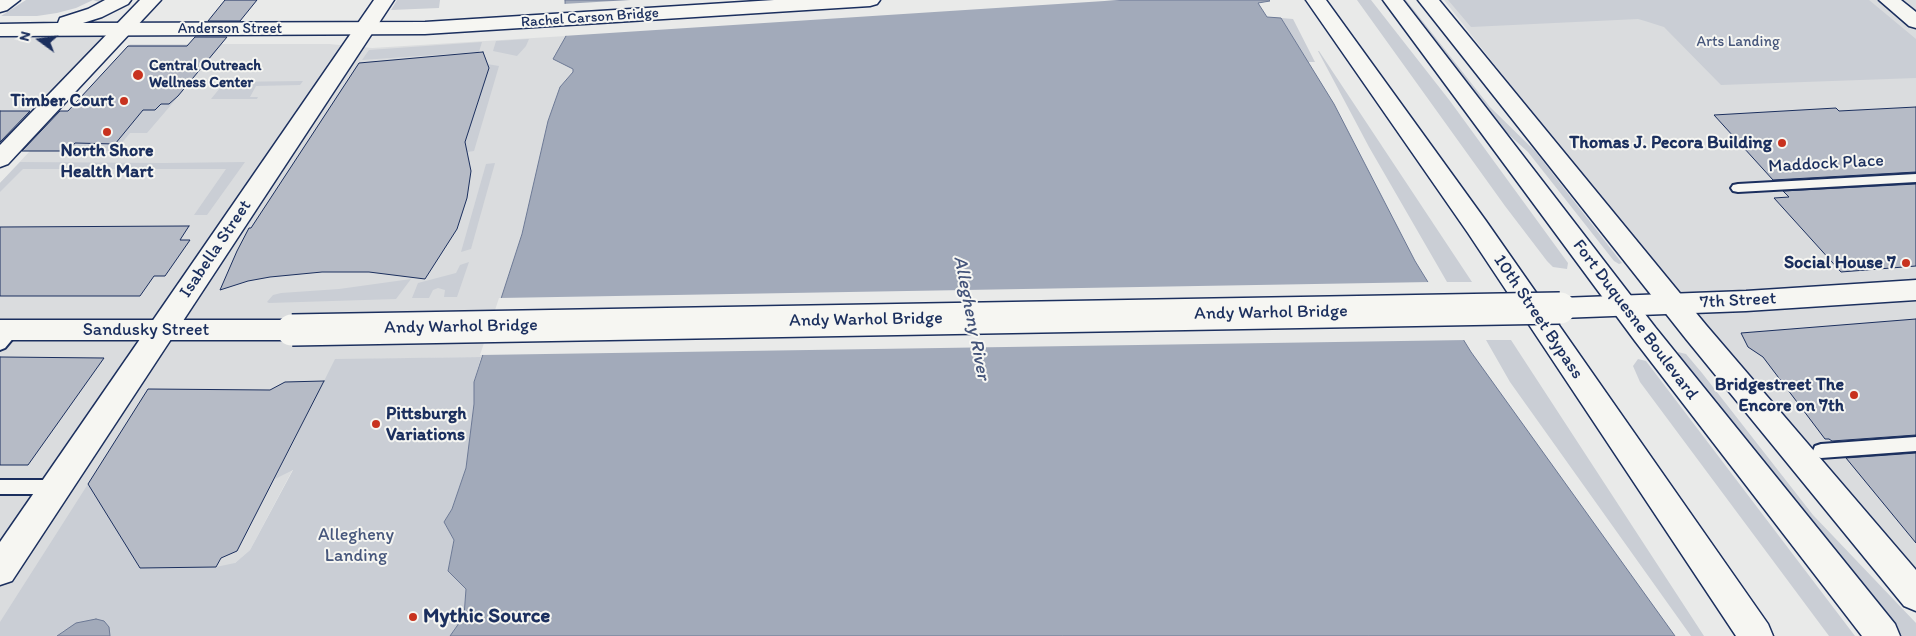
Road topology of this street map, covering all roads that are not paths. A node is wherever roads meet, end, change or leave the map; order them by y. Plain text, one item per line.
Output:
1 (10, 0) edge
2 (121, 0) edge
3 (128, 0) edge
4 (151, 0) edge
5 (384, 0) edge
6 (870, 0) edge
7 (1316, 0) edge
8 (1393, 0) edge
9 (1428, 0) edge
10 (1889, 0) edge
11 (0, 6) edge
12 (1916, 22) edge
13 (460, 26) joint
14 (366, 28) junction
15 (25, 29) junction
16 (100, 29) junction
17 (0, 30) edge
18 (123, 30) junction
19 (0, 159) edge
20 (1916, 178) edge
21 (1738, 188) dead end
22 (1916, 290) edge
23 (1674, 304) junction
24 (1623, 306) junction
25 (1560, 308) joint
26 (162, 330) junction
27 (292, 330) joint
28 (4, 335) edge
29 (1916, 444) edge
30 (1821, 451) dead end
31 (0, 486) edge
32 (55, 487) junction
33 (0, 570) edge
34 (1916, 595) edge
35 (1756, 636) edge
36 (1883, 636) edge

1 - 11 main road
2 - 15 main road
3 - 16 main road
4 - 18 main road
5 - 14 main road, Isabella Street
6 - 13 main road, Rachel Carson Bridge
7 - 35 main road, 10th Street Bypass
8 - 24 main road, Fort Duquesne Boulevard
9 - 23 main road, Fort Duquesne Boulevard
10 - 12 main road
13 - 14 main road, Anderson Street
14 - 18 main road, Anderson Street
14 - 26 main road, Isabella Street
15 - 16 main road, Anderson Street
15 - 17 main road, Anderson Street
16 - 18 main road, Anderson Street
18 - 19 main road
20 - 21 lane, Maddock Place
22 - 23 main road, 7th Street
23 - 24 main road, 7th Street
23 - 34 main road, Fort Duquesne Boulevard
24 - 25 main road, 7th Street
24 - 36 main road, Fort Duquesne Boulevard
25 - 27 main road, Andy Warhol Bridge, bridge
26 - 27 main road, Sandusky Street
26 - 28 main road, Sandusky Street
26 - 32 main road, Isabella Street
29 - 30 lane
31 - 32 lane
32 - 33 main road, Isabella Street

